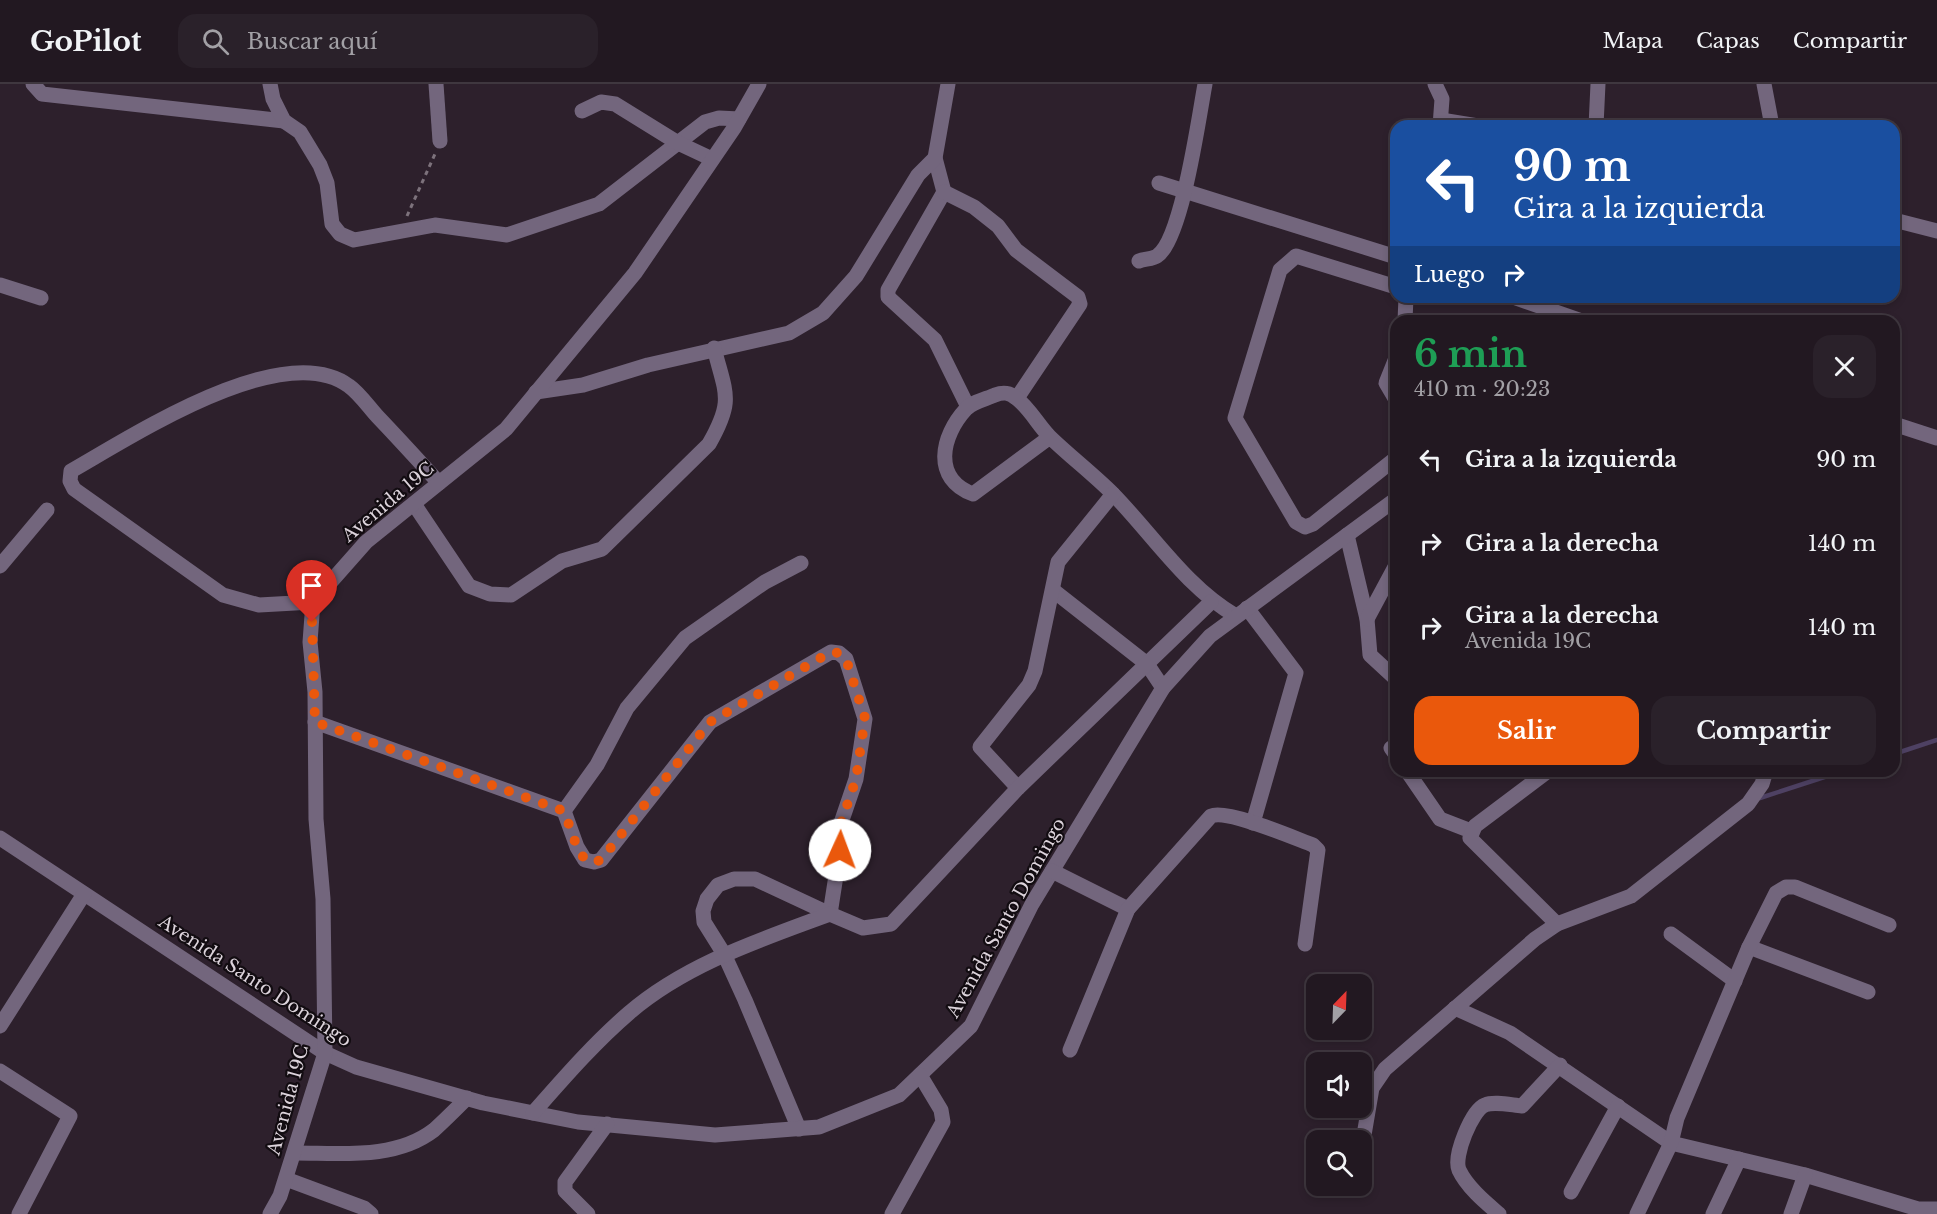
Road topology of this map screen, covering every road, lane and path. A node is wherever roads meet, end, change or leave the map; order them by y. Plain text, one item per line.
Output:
1 (33, 84) edge
2 (270, 84) edge
3 (436, 84) edge
4 (759, 84) edge
5 (948, 84) edge
6 (1205, 84) edge
7 (1435, 84) edge
8 (1598, 84) edge
9 (1764, 84) edge
10 (582, 111) dead end
11 (739, 119) junction
12 (1441, 120) edge
13 (1596, 120) edge
14 (1771, 120) edge
15 (285, 121) junction
16 (440, 141) joint
17 (678, 143) junction
18 (935, 158) junction
19 (712, 159) junction
20 (1159, 183) dead end
21 (944, 192) junction
22 (1185, 192) junction
23 (1900, 222) edge
24 (401, 230) junction
25 (1937, 231) edge
26 (1390, 255) edge
27 (1139, 261) dead end
28 (0, 285) edge
29 (1390, 285) edge
30 (41, 298) dead end
31 (1531, 303) edge
32 (1565, 315) edge
33 (714, 348) junction
34 (1390, 373) edge
35 (1390, 390) edge
36 (536, 392) junction
37 (1017, 398) junction
38 (968, 407) junction
39 (1900, 426) edge
40 (1050, 437) junction
41 (1937, 438) edge
42 (1390, 463) edge
43 (440, 483) junction
44 (1113, 494) junction
45 (1390, 503) edge
46 (414, 504) junction
47 (47, 510) dead end
48 (1347, 535) junction
49 (801, 563) dead end
50 (0, 566) edge
51 (1390, 576) edge
52 (1054, 591) junction
53 (313, 602) junction
54 (1211, 602) junction
55 (1241, 612) junction
56 (1367, 619) junction
57 (1147, 664) junction
58 (1390, 673) edge
59 (1163, 688) junction
60 (315, 722) junction
61 (1411, 777) edge
62 (1529, 777) edge
63 (1764, 777) edge
64 (1018, 788) junction
65 (564, 811) junction
66 (1254, 823) junction
67 (1471, 831) junction
68 (0, 838) edge
69 (1052, 871) junction
70 (84, 894) junction
71 (1128, 909) junction
72 (830, 914) junction
73 (1557, 924) junction
74 (1888, 925) dead end
75 (1671, 934) dead end
76 (1305, 944) dead end
77 (1749, 947) junction
78 (724, 954) junction
79 (1735, 981) junction
80 (1868, 992) dead end
81 (1455, 1008) junction
82 (0, 1026) edge
83 (1070, 1050) dead end
84 (325, 1053) junction
85 (1560, 1065) junction
86 (0, 1071) edge
87 (920, 1075) junction
88 (467, 1098) junction
89 (1617, 1106) junction
90 (533, 1113) junction
91 (607, 1124) junction
92 (799, 1129) junction
93 (1365, 1130) edge
94 (1671, 1143) junction
95 (295, 1153) junction
96 (1739, 1159) junction
97 (1805, 1175) junction
98 (286, 1179) junction
99 (1571, 1192) dead end
100 (1937, 1209) edge
101 (19, 1214) edge
102 (270, 1214) edge
103 (371, 1214) edge
104 (588, 1214) edge
105 (892, 1214) edge
106 (1499, 1214) edge
107 (1637, 1214) edge
108 (1713, 1214) edge
109 (1791, 1214) edge

1 - 15 street
2 - 15 street
3 - 16 street
4 - 11 street, Avenida 19C
5 - 18 street
6 - 22 street
7 - 12 street
8 - 13 street
9 - 14 street
10 - 17 street
11 - 17 street
11 - 19 street, Avenida 19C
15 - 24 street
16 - 24 path
17 - 19 street
17 - 24 street
18 - 21 street
18 - 33 street
19 - 36 street, Avenida 19C
20 - 22 street
21 - 37 street
21 - 38 street
22 - 26 street
22 - 27 street
23 - 25 street
28 - 30 street
29 - 42 street
31 - 32 street
33 - 36 street
33 - 46 street
34 - 35 street
36 - 43 street, Avenida 19C
37 - 38 street
37 - 40 street
38 - 40 street
39 - 41 street
40 - 44 street
43 - 46 street, Avenida 19C
43 - 53 street
44 - 52 street
44 - 54 street
45 - 48 street, Avenida Santo Domingo
46 - 53 street, Avenida 19C
47 - 50 street
48 - 55 street, Avenida Santo Domingo
48 - 56 street
49 - 65 street
51 - 56 street
52 - 57 street
52 - 64 street
53 - 60 street, Avenida 19C
54 - 55 street
54 - 57 street
55 - 59 street, Avenida Santo Domingo
55 - 66 street
56 - 58 street
57 - 59 street
57 - 64 street
59 - 69 street, Avenida Santo Domingo
60 - 65 street
60 - 84 street, Avenida 19C
61 - 67 street
62 - 67 street
63 - 73 street
64 - 72 street
65 - 72 street
66 - 71 street
66 - 76 street
67 - 73 street
68 - 70 street, Avenida Santo Domingo
69 - 71 street
69 - 87 street, Avenida Santo Domingo
70 - 82 street
70 - 84 street, Avenida Santo Domingo
71 - 83 street
72 - 78 street
72 - 78 street
73 - 81 street
74 - 77 street
75 - 79 street
77 - 79 street
77 - 80 street
78 - 90 street
78 - 92 street
79 - 94 street
81 - 85 street
81 - 93 street
84 - 88 street, Avenida Santo Domingo
84 - 95 street, Avenida 19C
85 - 89 street
85 - 106 street
86 - 101 street
87 - 92 street, Avenida Santo Domingo
87 - 105 street
88 - 90 street, Avenida Santo Domingo
88 - 95 street
89 - 94 street
89 - 99 street
90 - 91 street, Avenida Santo Domingo
91 - 92 street, Avenida Santo Domingo
91 - 104 street
94 - 96 street
94 - 107 street
95 - 98 street, Avenida 19C
96 - 97 street
96 - 108 street
97 - 100 street
97 - 109 street
98 - 102 street, Avenida 19C
98 - 103 street

